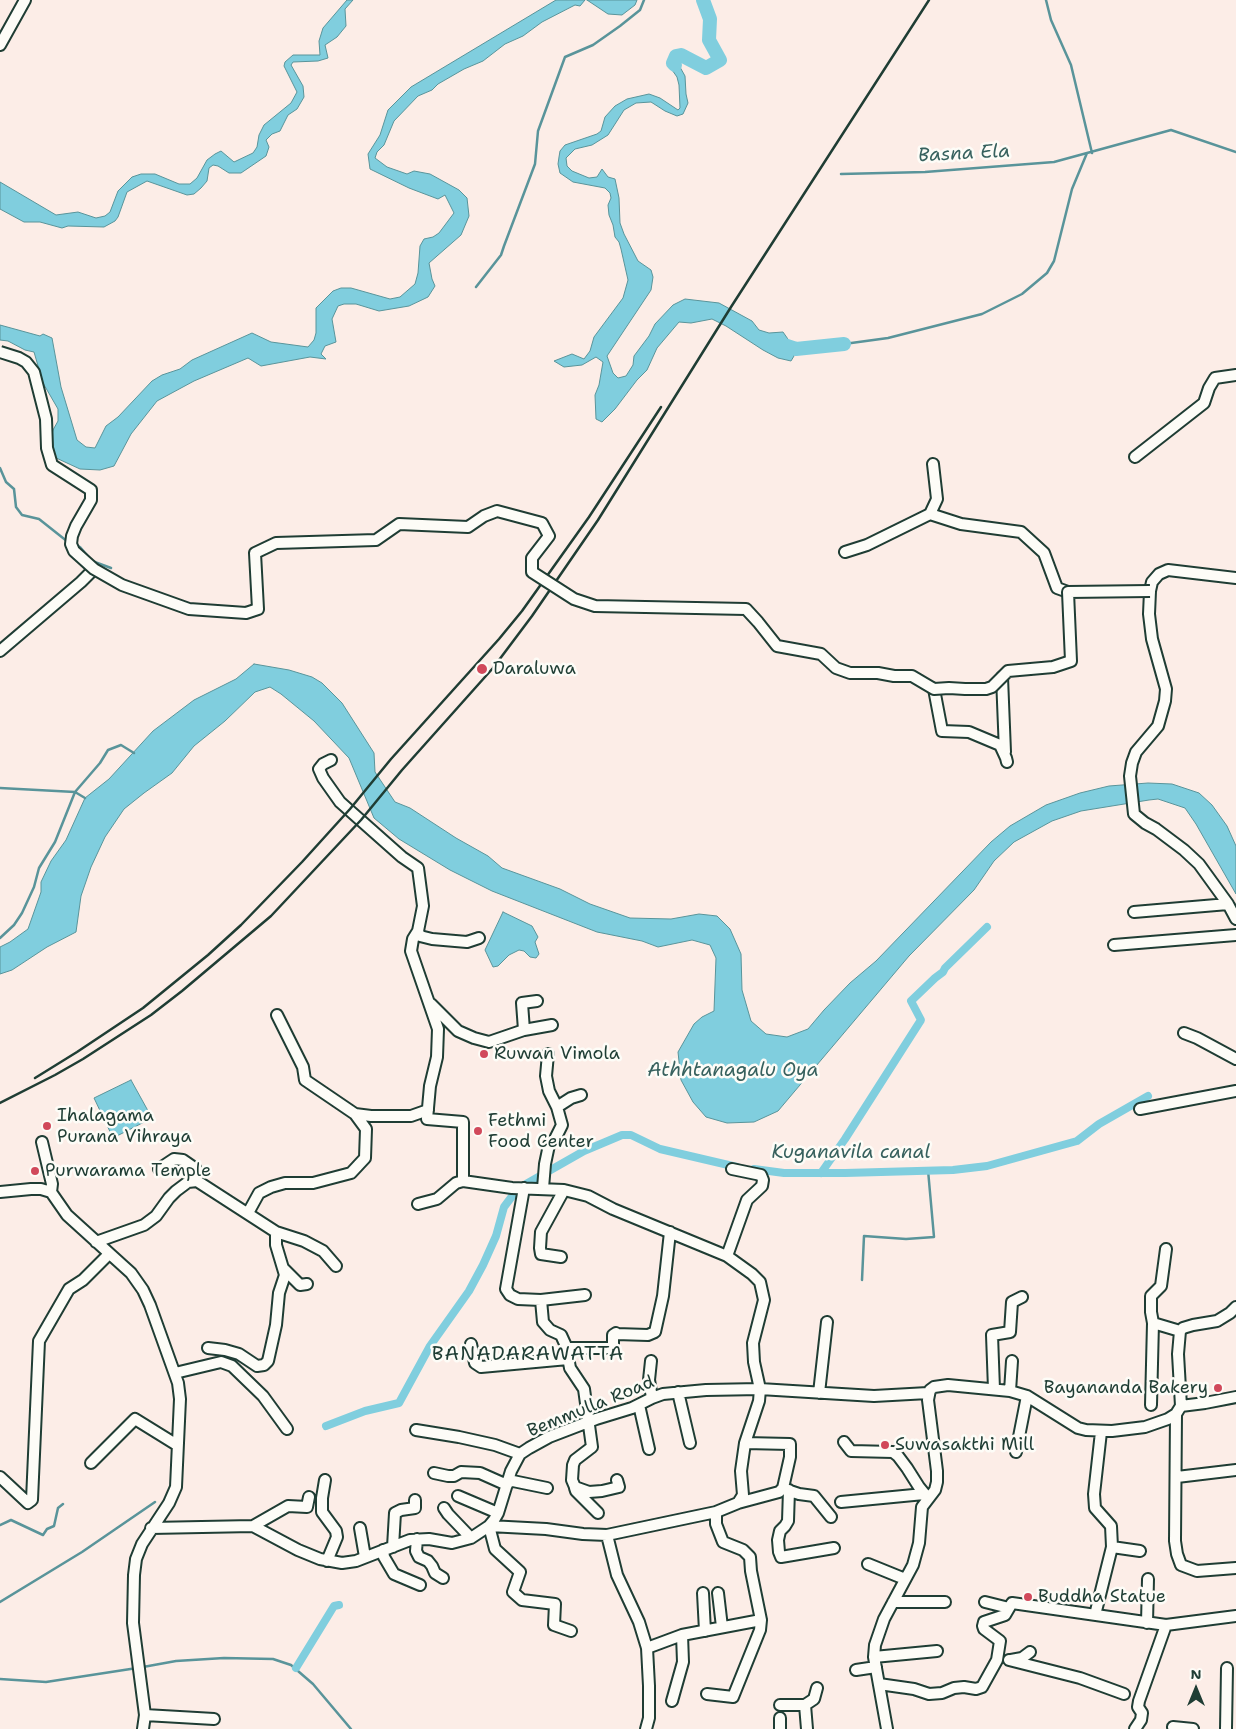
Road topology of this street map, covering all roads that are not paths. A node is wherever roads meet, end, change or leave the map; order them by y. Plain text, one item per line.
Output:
1 (25, 0) edge
2 (0, 45) edge
3 (0, 352) edge
4 (1236, 375) edge
5 (1135, 458) dead end
6 (933, 464) dead end
7 (930, 514) junction
8 (845, 552) dead end
9 (94, 569) junction
10 (1236, 578) edge
11 (1150, 591) junction
12 (1068, 592) junction
13 (0, 651) edge
14 (1002, 677) junction
15 (934, 689) junction
16 (331, 760) dead end
17 (1228, 904) junction
18 (1134, 912) dead end
19 (1236, 919) edge
20 (418, 931) junction
21 (1236, 935) edge
22 (479, 938) dead end
23 (1114, 945) dead end
24 (537, 1000) dead end
25 (428, 1002) junction
26 (278, 1015) dead end
27 (552, 1025) dead end
28 (524, 1030) junction
29 (1184, 1033) dead end
30 (548, 1054) dead end
31 (1236, 1060) edge
32 (1236, 1091) edge
33 (581, 1094) dead end
34 (557, 1107) junction
35 (1140, 1109) dead end
36 (428, 1110) junction
37 (355, 1114) junction
38 (42, 1142) dead end
39 (159, 1169) dead end
40 (732, 1169) dead end
41 (463, 1181) junction
42 (197, 1182) junction
43 (524, 1188) junction
44 (543, 1188) junction
45 (564, 1190) junction
46 (0, 1192) edge
47 (51, 1192) junction
48 (418, 1204) dead end
49 (248, 1213) junction
50 (276, 1232) junction
51 (670, 1232) junction
52 (96, 1242) junction
53 (1166, 1249) dead end
54 (109, 1254) junction
55 (727, 1256) junction
56 (561, 1257) dead end
57 (336, 1266) dead end
58 (283, 1268) junction
59 (307, 1284) dead end
60 (585, 1295) dead end
61 (1022, 1296) dead end
62 (541, 1300) junction
63 (1236, 1307) edge
64 (827, 1322) dead end
65 (1153, 1323) junction
66 (1180, 1331) junction
67 (471, 1344) dead end
68 (208, 1348) dead end
69 (567, 1353) junction
70 (651, 1361) dead end
71 (1012, 1361) dead end
72 (175, 1372) junction
73 (760, 1389) junction
74 (994, 1389) junction
75 (1010, 1391) junction
76 (678, 1392) junction
77 (819, 1393) junction
78 (928, 1393) junction
79 (1027, 1396) junction
80 (1236, 1397) edge
81 (652, 1398) junction
82 (639, 1405) junction
83 (1151, 1405) dead end
84 (1179, 1410) junction
85 (587, 1422) junction
86 (287, 1429) dead end
87 (416, 1430) dead end
88 (1101, 1432) junction
89 (844, 1442) dead end
90 (690, 1443) dead end
91 (745, 1443) junction
92 (177, 1445) junction
93 (649, 1449) dead end
94 (1016, 1452) dead end
95 (520, 1454) junction
96 (91, 1463) dead end
97 (1236, 1470) edge
98 (434, 1473) dead end
99 (1177, 1476) junction
100 (0, 1477) edge
101 (325, 1480) dead end
102 (617, 1480) dead end
103 (507, 1483) junction
104 (575, 1487) junction
105 (547, 1488) dead end
106 (786, 1489) junction
107 (458, 1496) dead end
108 (926, 1496) junction
109 (309, 1497) dead end
110 (415, 1500) dead end
111 (841, 1502) dead end
112 (738, 1503) junction
113 (444, 1508) dead end
114 (498, 1513) junction
115 (598, 1513) dead end
116 (712, 1513) junction
117 (831, 1516) dead end
118 (253, 1526) junction
119 (489, 1526) junction
120 (151, 1528) junction
121 (360, 1528) dead end
122 (606, 1535) junction
123 (471, 1538) junction
124 (416, 1539) junction
125 (388, 1548) junction
126 (834, 1548) dead end
127 (1112, 1548) junction
128 (1140, 1550) dead end
129 (365, 1557) junction
130 (327, 1561) junction
131 (868, 1564) dead end
132 (1236, 1568) edge
133 (443, 1578) dead end
134 (905, 1579) junction
135 (1148, 1579) dead end
136 (420, 1585) dead end
137 (703, 1593) dead end
138 (718, 1593) dead end
139 (893, 1602) junction
140 (945, 1602) dead end
141 (985, 1602) dead end
142 (1009, 1608) junction
143 (1095, 1615) junction
144 (1236, 1616) edge
145 (761, 1620) junction
146 (1147, 1623) junction
147 (1166, 1625) junction
148 (722, 1627) junction
149 (571, 1631) dead end
150 (705, 1631) junction
151 (682, 1635) junction
152 (647, 1648) junction
153 (937, 1651) dead end
154 (1030, 1652) dead end
155 (997, 1660) junction
156 (1009, 1660) junction
157 (875, 1662) junction
158 (1227, 1668) dead end
159 (856, 1670) dead end
160 (879, 1684) junction
161 (817, 1688) dead end
162 (707, 1694) dead end
163 (1124, 1694) dead end
164 (672, 1701) dead end
165 (780, 1705) dead end
166 (805, 1705) junction
167 (145, 1715) junction
168 (780, 1718) dead end
169 (214, 1719) dead end
170 (1173, 1727) dead end
171 (143, 1729) edge
172 (646, 1729) edge
173 (780, 1729) edge
174 (807, 1729) edge
175 (887, 1729) edge
176 (1135, 1729) edge
177 (1193, 1729) edge
178 (1226, 1729) edge

1 - 2 street
3 - 9 street, bridge
4 - 5 street
6 - 7 street
7 - 8 street
7 - 12 street
9 - 13 street
9 - 15 street, bridge
10 - 11 street
11 - 12 street, bridge
11 - 17 street
12 - 14 street, bridge
14 - 15 street, bridge
14 - 15 street
16 - 20 street
17 - 18 street
17 - 19 street
20 - 22 street
20 - 25 street
21 - 23 street
24 - 28 street
25 - 28 street
25 - 36 street
26 - 37 street
27 - 28 street
29 - 31 street
30 - 34 street
32 - 35 street
33 - 34 street
34 - 44 street
36 - 37 street
36 - 41 street
37 - 49 street
38 - 47 street
39 - 42 street
40 - 55 street
41 - 43 street
41 - 48 street
42 - 49 street
42 - 52 street
43 - 44 street
43 - 62 street
44 - 45 street
45 - 51 street
45 - 56 street
46 - 47 street
47 - 52 street
49 - 50 street
50 - 57 street
50 - 58 street
51 - 55 street
51 - 69 street
52 - 54 street
53 - 65 street
54 - 72 street
54 - 100 street
55 - 73 street
58 - 59 street
58 - 68 street
60 - 62 street
61 - 74 street
62 - 69 street
63 - 66 street
64 - 77 street
65 - 66 street
65 - 83 street
66 - 84 street
67 - 69 street
69 - 85 street
70 - 81 street
71 - 75 street
72 - 86 street
72 - 92 street
73 - 76 street, Bemmulla Road
73 - 77 street, Bemmulla Road
73 - 91 street
74 - 75 street, Bemmulla Road
74 - 78 street, Bemmulla Road
75 - 79 street, Bemmulla Road
76 - 81 street, Bemmulla Road
76 - 90 street
77 - 78 street, Bemmulla Road
78 - 108 street
79 - 88 street, Bemmulla Road
79 - 94 street
80 - 84 street, Bemmulla Road
81 - 82 street, Bemmulla Road
82 - 85 street, Bemmulla Road
82 - 93 street
84 - 88 street, Bemmulla Road
84 - 99 street
85 - 95 street, Bemmulla Road
85 - 104 street
87 - 95 street
88 - 127 street
89 - 108 street
91 - 106 street
91 - 112 street
92 - 96 street
92 - 120 street
95 - 103 street, Bemmulla Road
97 - 99 street
98 - 103 street
99 - 132 street
101 - 130 street
102 - 104 street
103 - 105 street
103 - 114 street, Bemmulla Road
104 - 115 street
106 - 112 street
106 - 117 street
106 - 126 street
107 - 114 street
108 - 111 street
108 - 134 street
109 - 118 street
110 - 125 street
112 - 116 street
113 - 123 street
114 - 119 street, Bemmulla Road
116 - 122 street
116 - 145 street
118 - 120 street
118 - 130 street, Bemmulla Road
119 - 122 street
119 - 123 street, Bemmulla Road
119 - 149 street
120 - 167 street
121 - 129 street
122 - 152 street
123 - 124 street, Bemmulla Road
124 - 125 street, Bemmulla Road
124 - 133 street
125 - 129 street, Bemmulla Road
125 - 136 street
127 - 128 street
127 - 143 street
129 - 130 street, Bemmulla Road
131 - 134 street
134 - 139 street
135 - 146 street
137 - 150 street
138 - 148 street
139 - 140 street
139 - 157 street
141 - 142 street
142 - 143 street
142 - 155 street
143 - 146 street
144 - 147 street
145 - 148 street
145 - 162 street
146 - 147 street
147 - 176 street
148 - 150 street
150 - 151 street
151 - 152 street
151 - 164 street
152 - 172 street
153 - 157 street
154 - 156 street
155 - 156 street
155 - 160 street
156 - 163 street
157 - 159 street
157 - 160 street
158 - 178 street
160 - 175 street
161 - 166 street
165 - 166 street
166 - 174 street
167 - 169 street
167 - 171 street
168 - 173 street
170 - 177 street

